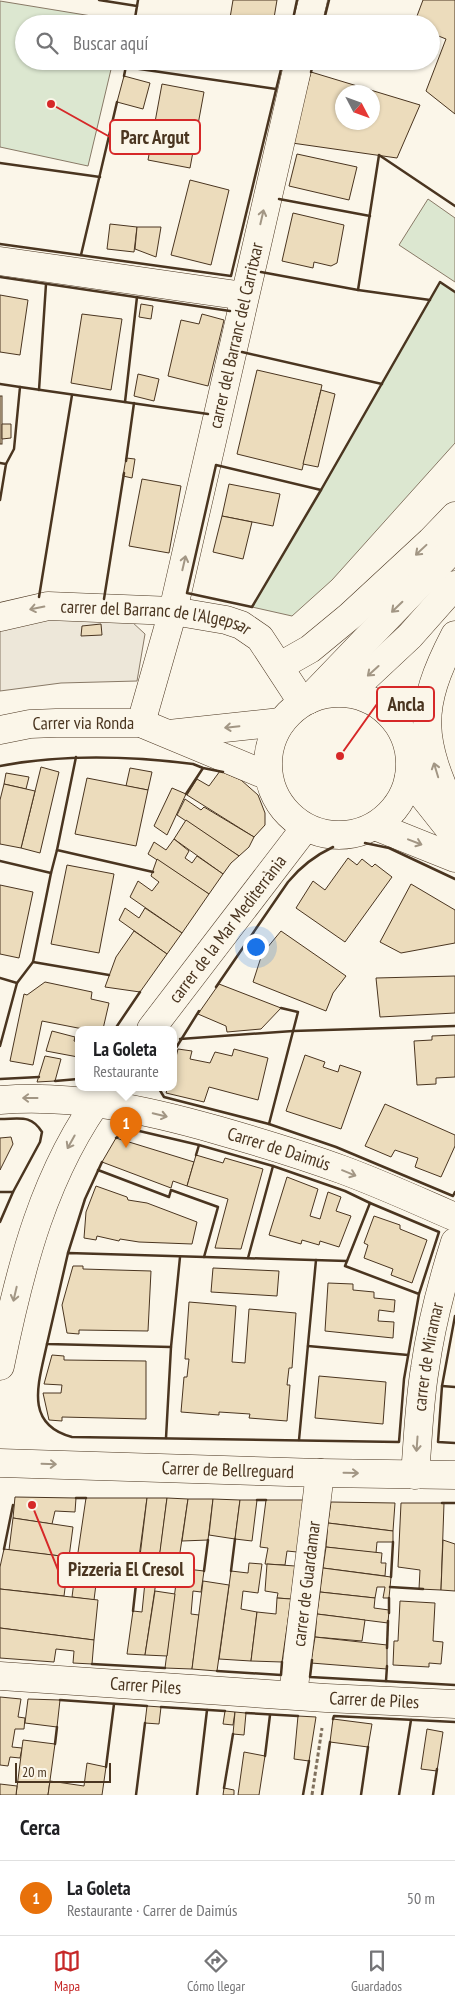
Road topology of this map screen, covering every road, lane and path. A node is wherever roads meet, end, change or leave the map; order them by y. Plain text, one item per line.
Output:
1 (313, 0) edge
2 (310, 15) edge
3 (297, 70) edge
4 (0, 262) edge
5 (244, 296) junction
6 (455, 516) edge
7 (455, 547) edge
8 (455, 585) edge
9 (455, 605) edge
10 (173, 611) junction
11 (0, 616) edge
12 (455, 635) edge
13 (280, 666) junction
14 (349, 693) junction
15 (305, 701) junction
16 (281, 722) junction
17 (153, 729) junction
18 (0, 730) edge
19 (406, 738) junction
20 (268, 776) junction
21 (409, 778) junction
22 (455, 815) edge
23 (375, 826) junction
24 (305, 828) junction
25 (455, 836) edge
26 (455, 858) edge
27 (153, 1026) edge
28 (101, 1095) edge
29 (0, 1100) edge
30 (455, 1216) edge
31 (455, 1242) edge
32 (0, 1366) edge
33 (0, 1463) edge
34 (320, 1473) junction
35 (415, 1475) junction
36 (455, 1475) edge
37 (0, 1676) edge
38 (292, 1695) junction
39 (326, 1698) junction
40 (455, 1704) edge
41 (312, 1795) edge

1 - 2 street
5 -> 3 street, carrer del Barranc del Carritxar
4 - 5 street
10 -> 5 street, carrer del Barranc del Carritxar
6 -> 13 street
7 -> 15 street
8 -> 14 street
9 - 19 street
10 -> 11 street, carrer del Barranc de l'Algepsar
10 - 13 street, carrer del Barranc de l'Algepsar
10 - 17 street, carrer del Barranc del Carritxar
22 -> 12 street
13 - 15 street, carrer del Barranc de l'Algepsar
14 - 15 street
14 - 19 street
15 - 16 street
16 -> 17 street, Carrer via Ronda
16 - 20 street
17 - 18 street, Carrer via Ronda
17 - 20 street, Carrer via Ronda
19 - 21 street
20 - 24 street
21 - 23 street
21 - 25 street
23 - 24 street
23 -> 26 street
24 - 27 street, carrer de la Mar Mediterrània
28 -> 29 street, Carrer de Daimús
28 -> 30 street, Carrer de Daimús
28 -> 32 street
31 -> 35 street, carrer de Miramar
33 -> 34 street, Carrer de Bellreguard
34 -> 35 street, Carrer de Bellreguard
34 - 38 street, carrer de Guardamar
35 - 36 street, Carrer de Bellreguard
37 - 38 street, Carrer Piles
38 - 39 street, Carrer de Piles
39 - 40 street, Carrer de Piles
39 - 41 path

